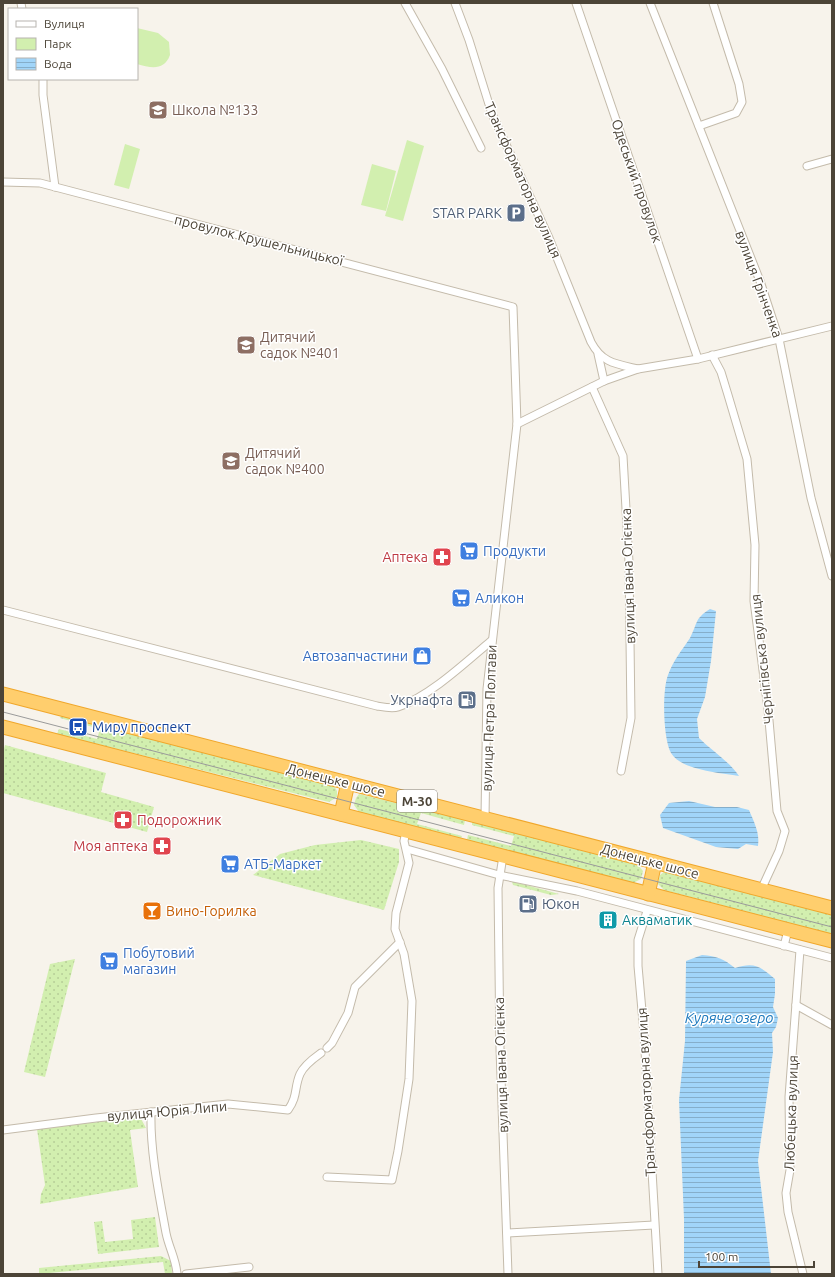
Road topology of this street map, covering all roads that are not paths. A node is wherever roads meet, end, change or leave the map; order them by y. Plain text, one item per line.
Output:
1 (405, 3) edge
2 (456, 3) edge
3 (576, 3) edge
4 (650, 3) edge
5 (713, 3) edge
6 (44, 80) edge
7 (698, 126) junction
8 (482, 148) dead end
9 (832, 160) edge
10 (807, 166) dead end
11 (3, 182) edge
12 (55, 187) junction
13 (513, 307) joint
14 (832, 326) edge
15 (779, 339) junction
16 (598, 354) junction
17 (712, 355) junction
18 (698, 359) junction
19 (638, 369) junction
20 (604, 381) junction
21 (592, 387) junction
22 (517, 424) junction
23 (832, 576) edge
24 (3, 610) edge
25 (491, 641) junction
26 (3, 694) edge
27 (3, 727) edge
28 (622, 771) dead end
29 (348, 784) junction
30 (341, 814) junction
31 (485, 818) junction
32 (406, 831) junction
33 (407, 849) junction
34 (503, 856) junction
35 (655, 862) junction
36 (499, 875) junction
37 (761, 890) junction
38 (648, 894) junction
39 (832, 908) edge
40 (647, 911) junction
41 (788, 930) junction
42 (832, 941) edge
43 (400, 942) junction
44 (784, 946) junction
45 (800, 950) junction
46 (832, 958) edge
47 (796, 1005) junction
48 (832, 1026) edge
49 (151, 1112) junction
50 (3, 1130) edge
51 (327, 1177) dead end
52 (654, 1225) junction
53 (507, 1233) junction
54 (250, 1267) dead end
55 (177, 1274) edge
56 (186, 1274) edge
57 (508, 1274) edge
58 (658, 1274) edge
59 (803, 1274) edge

1 - 8 street
2 - 16 street, Трансформаторна вулиця
3 - 18 street, Одеський провулок
4 - 7 street, вулиця Грінченка
5 - 7 street
6 - 12 street
7 - 15 street, вулиця Грінченка
9 - 10 street
11 - 12 street, провулок Крушельницької
12 - 13 street, провулок Крушельницької
13 - 22 street, вулиця Петра Полтави
14 - 15 street
15 - 17 street
15 - 23 street, вулиця Грінченка
16 - 19 street
16 - 20 street, Трансформаторна вулиця
17 - 18 street
17 - 37 street, Чернігівська вулиця
18 - 19 street
19 - 20 street
20 - 21 street
21 - 22 street
21 - 28 street, вулиця Івана Огієнка
22 - 25 street, вулиця Петра Полтави
24 - 25 street
25 - 31 street, вулиця Петра Полтави
26 - 29 highway, Донецьке шосе / М-30
27 - 30 highway, М-30
29 - 30 highway
29 - 31 highway, Донецьке шосе / М-30
30 - 32 highway, М-30
31 - 35 highway, Донецьке шосе / М-30
32 - 33 street
32 - 34 highway, М-30
33 - 36 street
33 - 43 street
34 - 36 street, вулиця Івана Огієнка
34 - 38 highway, М-30
35 - 37 highway, Донецьке шосе / М-30
35 - 38 highway
36 - 40 street
36 - 53 street, вулиця Івана Огієнка
37 - 39 highway, Донецьке шосе / М-30
38 - 41 highway, М-30
40 - 44 street
40 - 52 street, Трансформаторна вулиця
41 - 42 highway, М-30
41 - 44 street
43 - 49 street, вулиця Юрія Липи
43 - 51 street
44 - 45 street
45 - 46 street
45 - 47 street, Любецька вулиця
47 - 48 street
47 - 59 street, Любецька вулиця
49 - 50 street, вулиця Юрія Липи
49 - 55 street
52 - 53 street
52 - 58 street, Трансформаторна вулиця
53 - 57 street, вулиця Івана Огієнка
54 - 56 street

